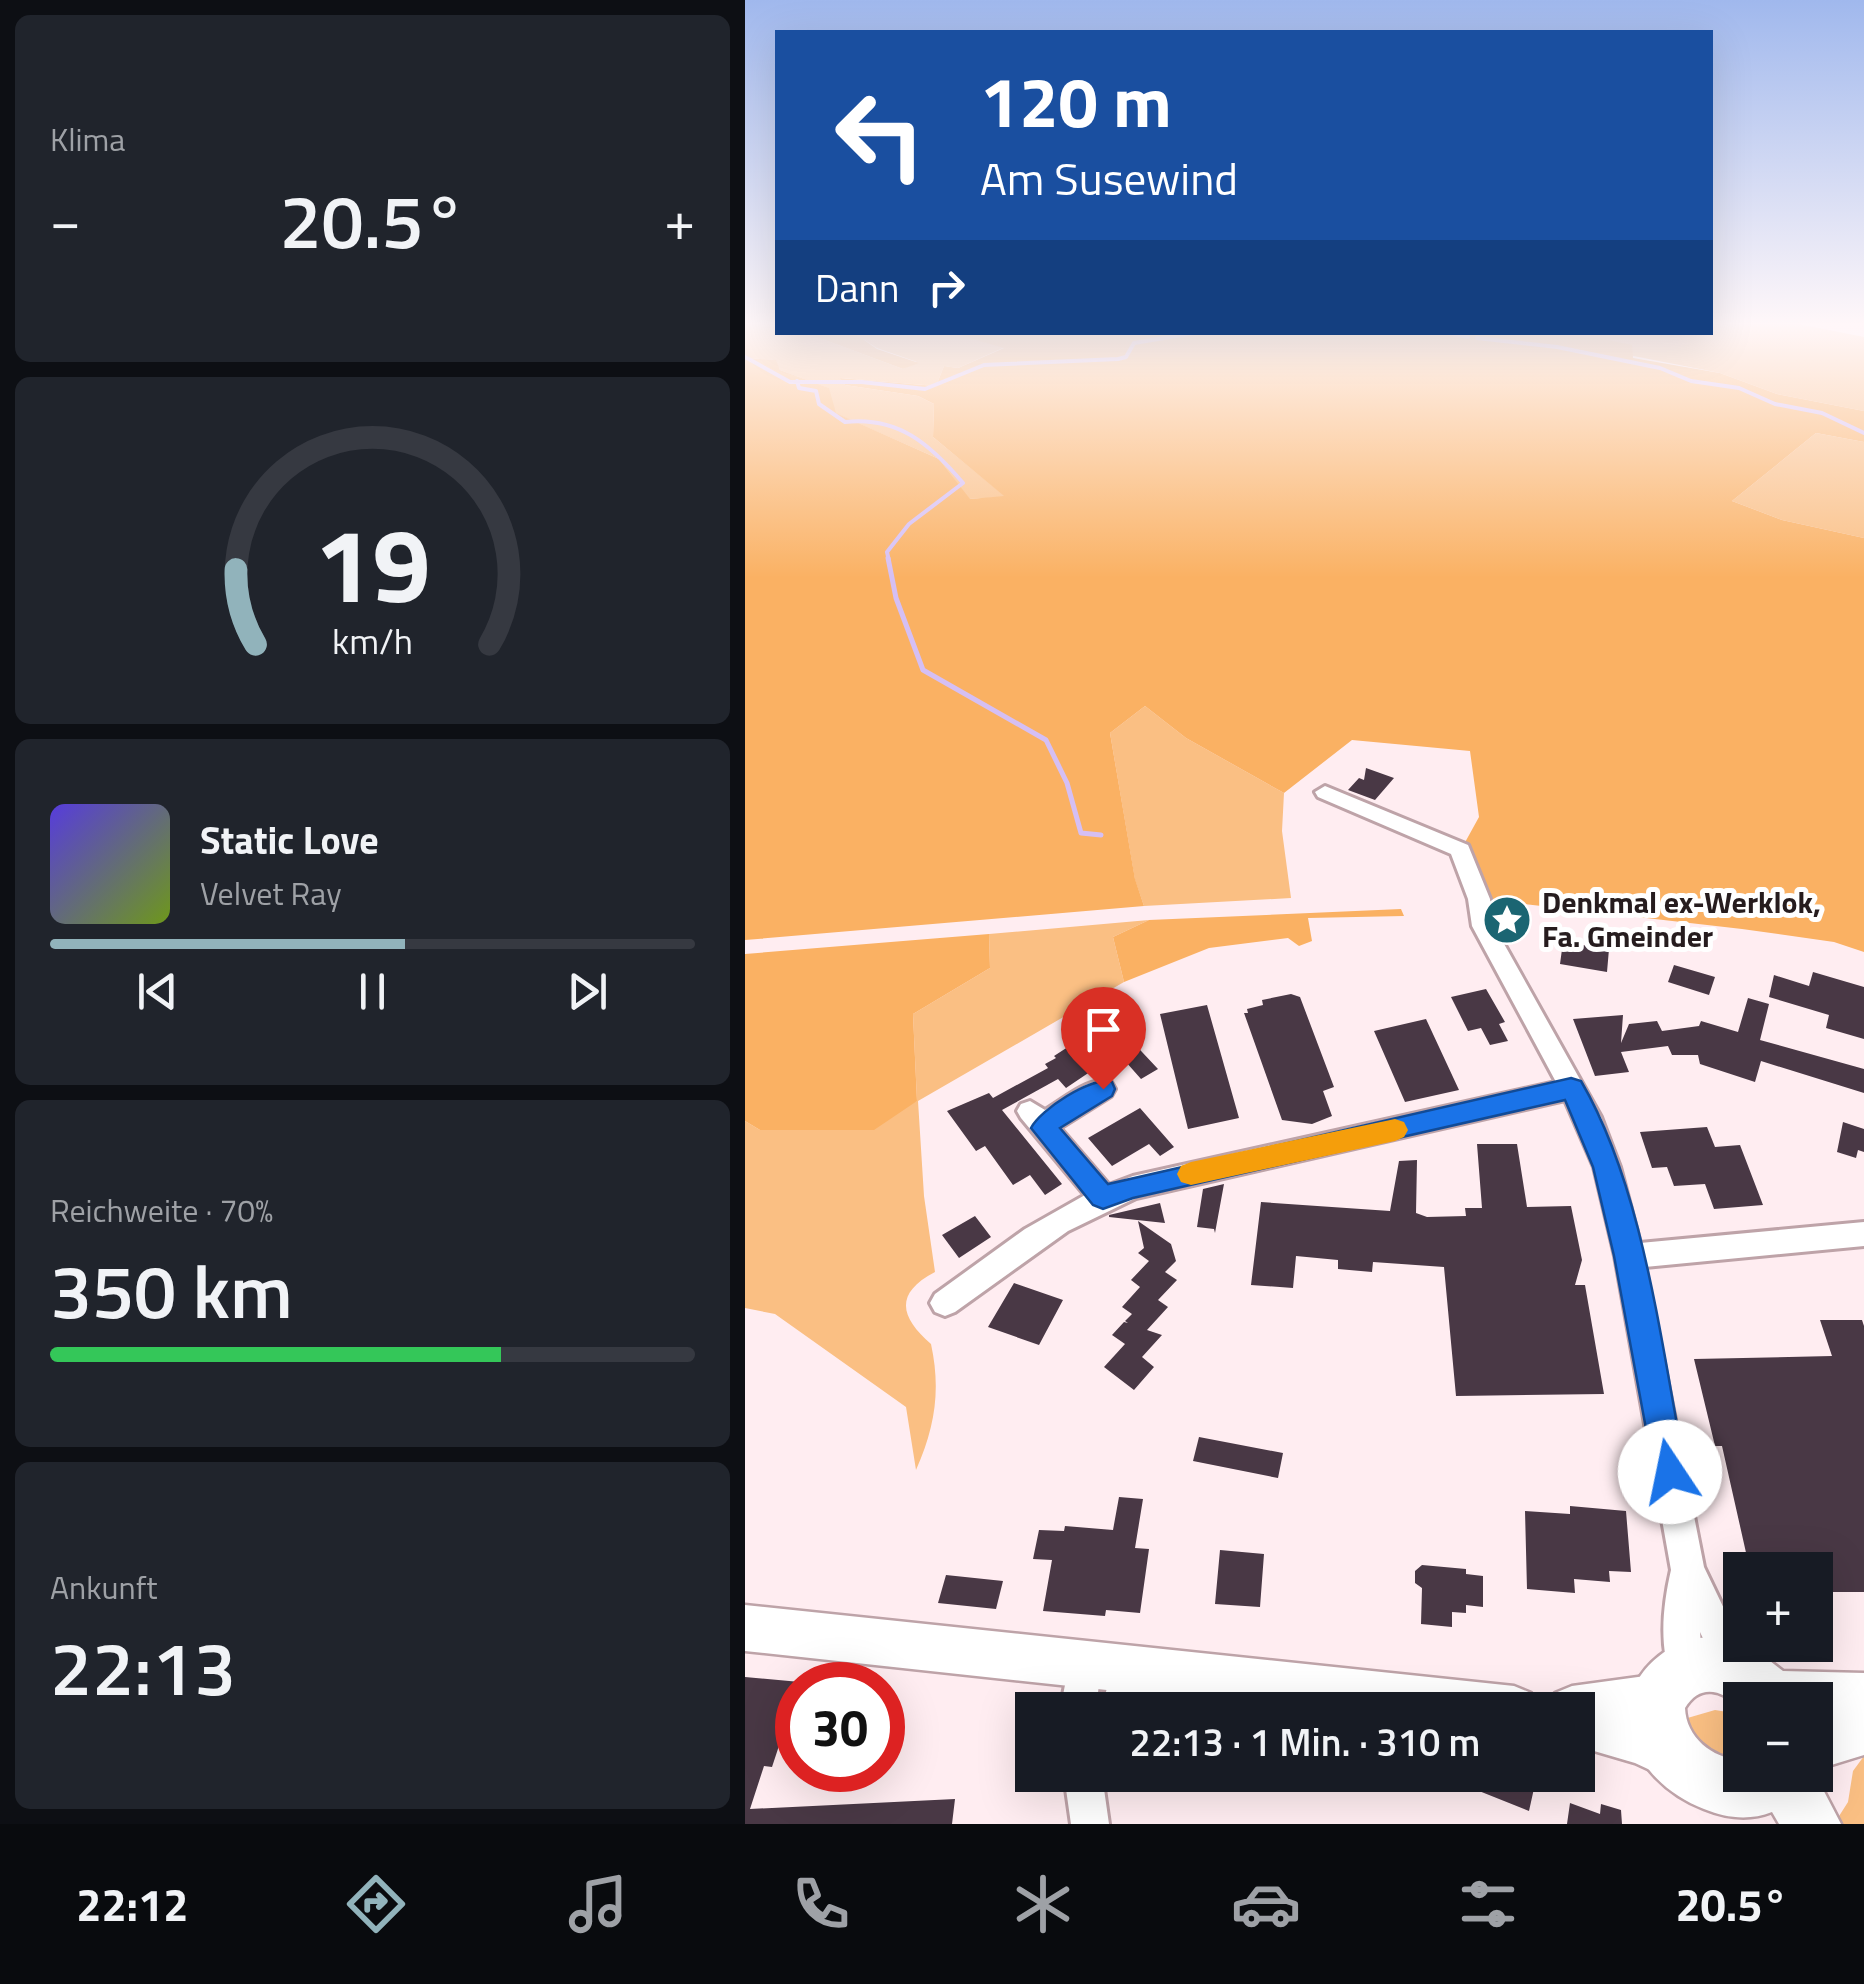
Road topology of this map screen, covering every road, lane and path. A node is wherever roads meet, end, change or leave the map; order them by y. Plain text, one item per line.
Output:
1 (1325, 792) dead end
2 (1571, 1088) junction
3 (1103, 1089) dead end
4 (1103, 1197) junction
5 (1864, 1234) edge
6 (1629, 1256) junction
7 (945, 1302) dead end
8 (1688, 1570) junction
9 (745, 1628) edge
10 (1102, 1689) edge
11 (1161, 1692) edge
12 (1713, 1697) edge
13 (1864, 1702) edge
14 (1595, 1708) edge
15 (1595, 1727) edge
16 (1864, 1727) edge
17 (1833, 1736) edge
18 (1088, 1792) edge
19 (1765, 1796) edge
20 (1090, 1824) edge
21 (1812, 1824) edge

1 - 2 street
2 - 4 street
2 - 6 street
3 - 4 street
4 - 7 street
5 - 6 street
6 - 8 street
8 - 12 street
8 - 12 street
9 - 10 main road
10 - 11 main road
12 - 13 main road
12 - 14 main road
12 - 15 main road
12 - 19 main road
16 - 17 main road
18 - 20 street
19 - 21 main road

